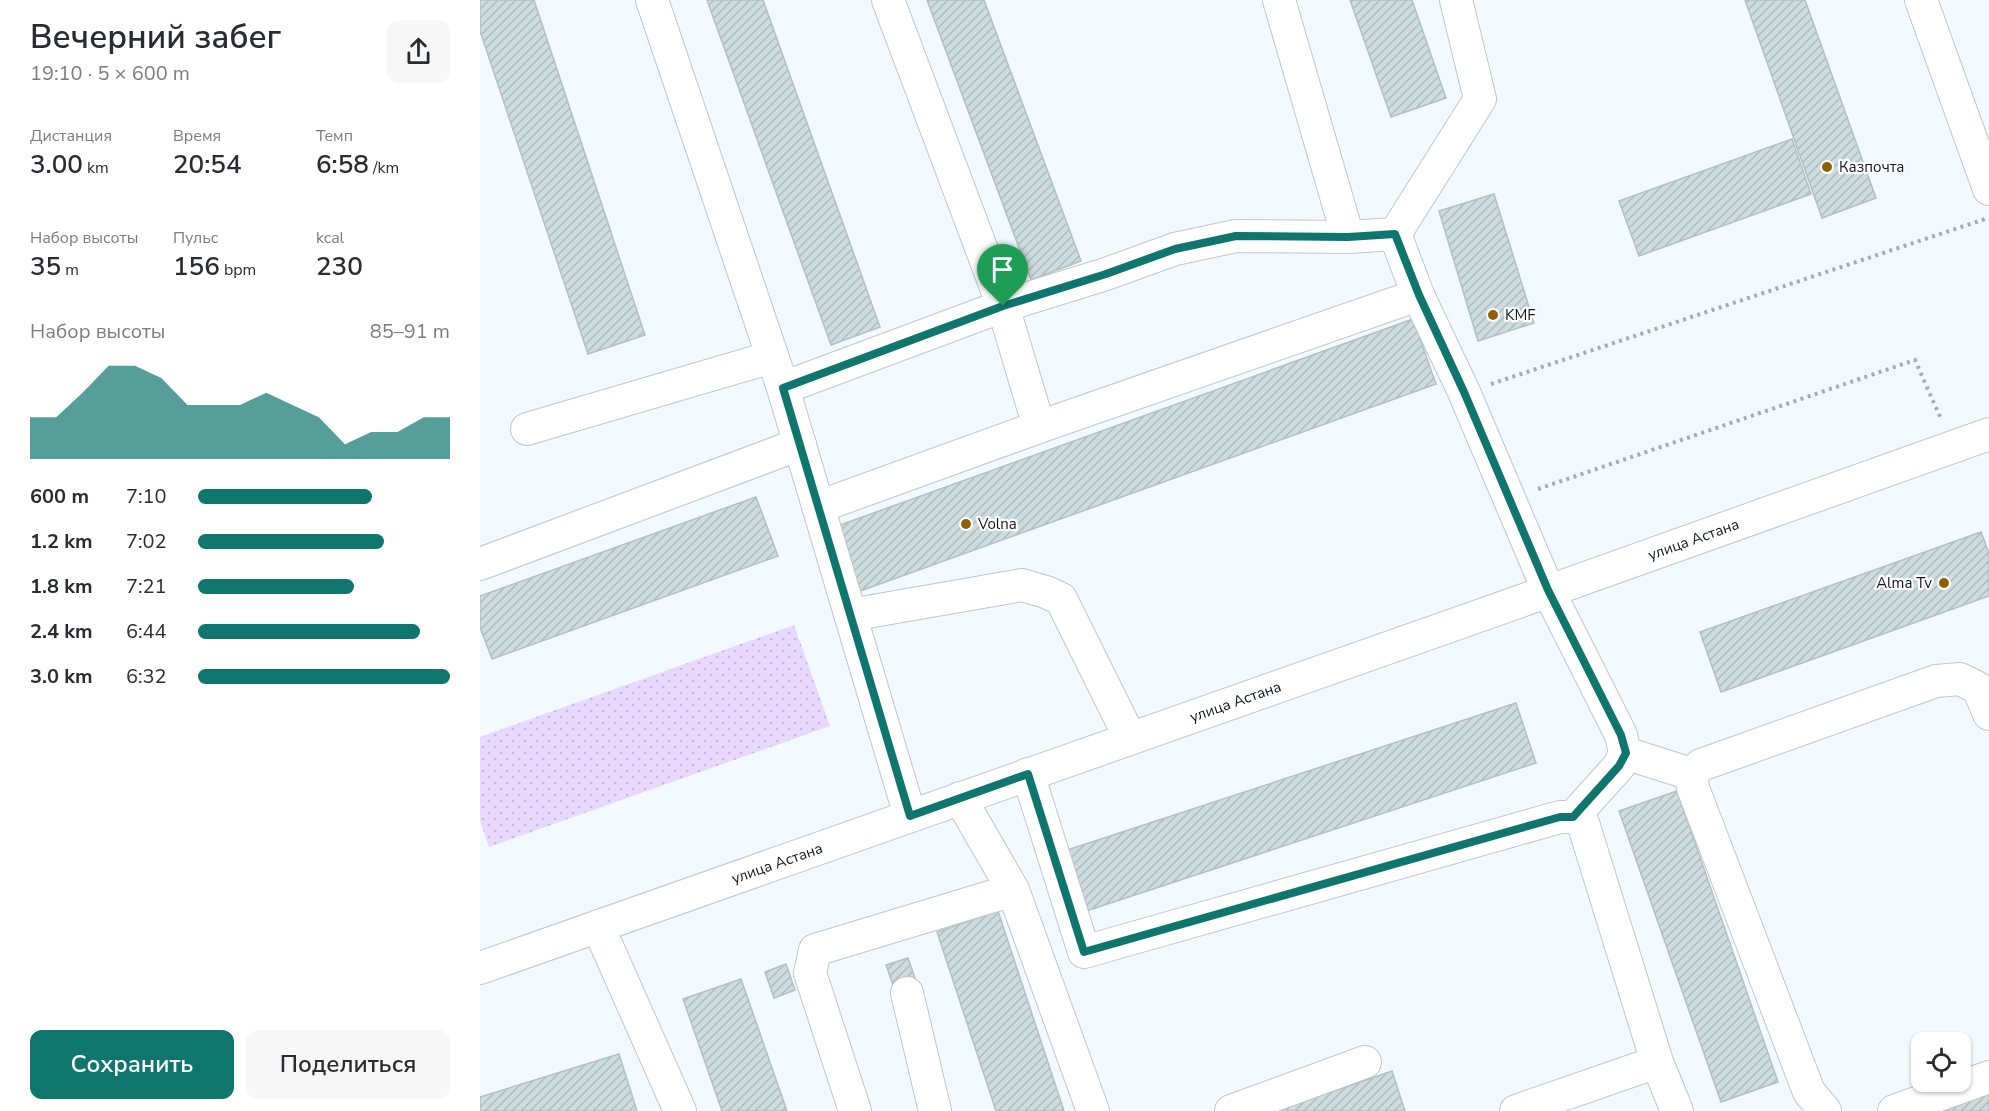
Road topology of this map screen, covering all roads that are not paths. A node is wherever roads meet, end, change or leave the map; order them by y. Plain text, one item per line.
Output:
1 (652, 0) edge
2 (888, 0) edge
3 (1279, 0) edge
4 (1456, 0) edge
5 (1921, 0) edge
6 (1989, 189) edge
7 (1395, 234) junction
8 (1348, 237) junction
9 (1419, 295) junction
10 (1003, 306) junction
11 (772, 357) junction
12 (783, 388) junction
13 (1039, 428) junction
14 (527, 429) dead end
15 (1989, 434) edge
16 (800, 444) junction
17 (818, 507) junction
18 (480, 564) edge
19 (1548, 590) junction
20 (850, 615) junction
21 (1989, 714) edge
22 (1130, 738) junction
23 (1626, 753) junction
24 (1028, 774) junction
25 (1691, 774) junction
26 (960, 798) junction
27 (910, 816) junction
28 (1573, 817) junction
29 (1013, 890) junction
30 (598, 926) junction
31 (480, 968) edge
32 (906, 993) dead end
33 (1365, 1062) dead end
34 (1657, 1062) junction
35 (1989, 1077) edge
36 (680, 1111) edge
37 (855, 1111) edge
38 (935, 1111) edge
39 (1093, 1111) edge
40 (1231, 1111) edge
41 (1516, 1111) edge
42 (1677, 1111) edge
43 (1824, 1111) edge
44 (1894, 1111) edge

1 - 11 street
2 - 10 street
3 - 8 street
4 - 7 street
5 - 6 street
7 - 8 street
7 - 9 street
8 - 10 street
9 - 13 street
9 - 19 street
10 - 12 street
10 - 13 street
11 - 12 street
11 - 14 street
12 - 16 street
13 - 17 street
15 - 19 street, улица Астана
16 - 17 street
16 - 18 street
17 - 20 street
19 - 22 street, улица Астана
19 - 23 street
20 - 22 street
20 - 27 street
21 - 25 street
22 - 24 street, улица Астана
23 - 25 street
23 - 28 street
24 - 26 street, улица Астана
24 - 28 street
25 - 43 street
26 - 27 street, улица Астана
26 - 29 street
27 - 30 street, улица Астана
28 - 34 street
29 - 37 street
29 - 39 street
30 - 31 street, улица Астана
30 - 36 street
32 - 38 street
33 - 40 street
34 - 41 street
34 - 42 street
35 - 44 street

